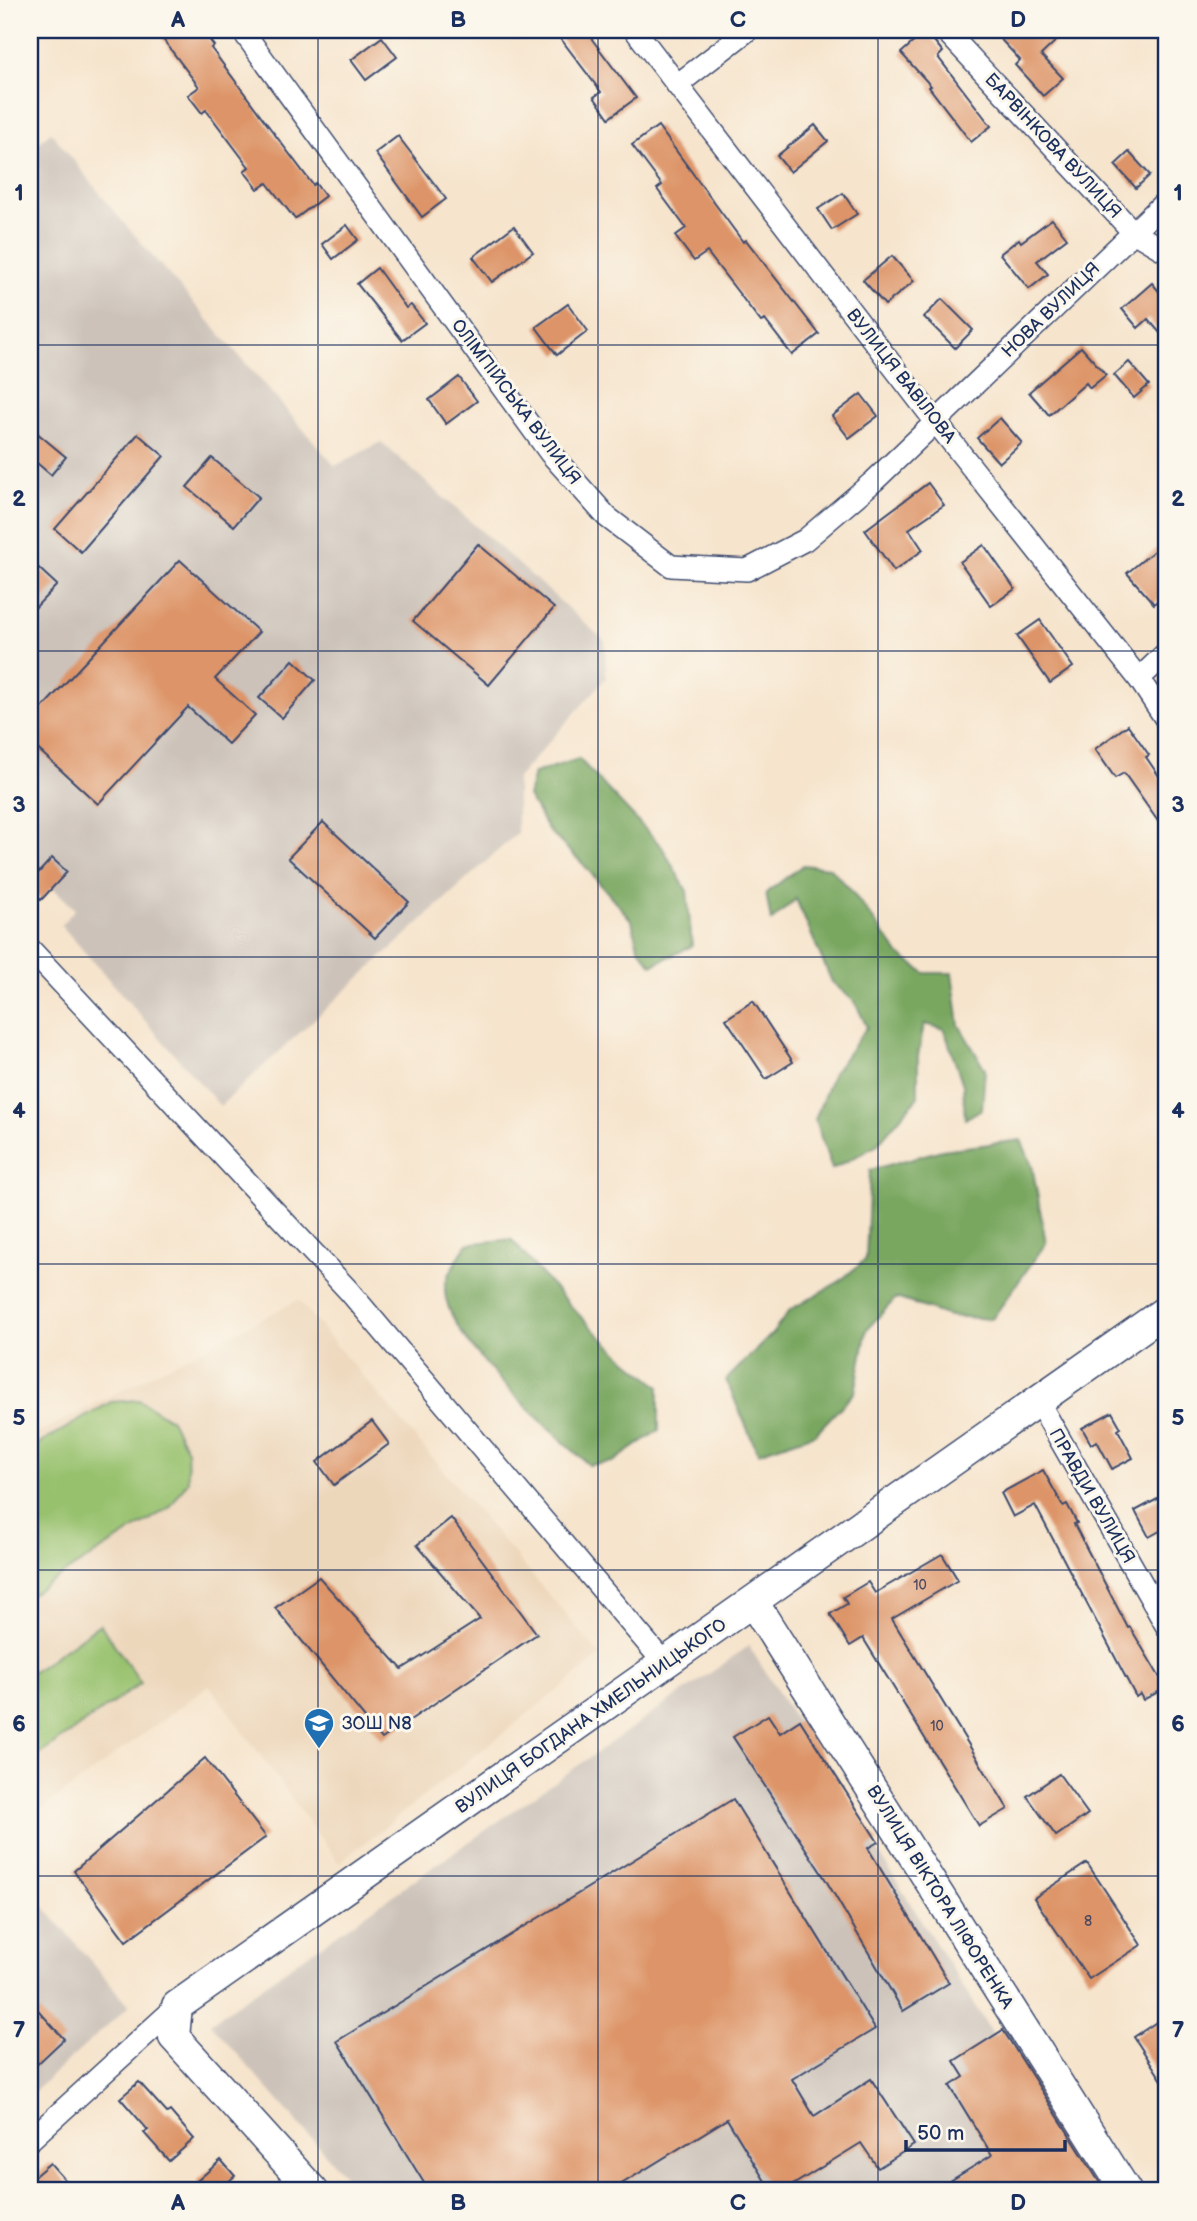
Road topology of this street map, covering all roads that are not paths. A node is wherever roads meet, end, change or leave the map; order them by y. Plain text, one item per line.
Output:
1 (242, 30) edge
2 (635, 30) edge
3 (748, 30) edge
4 (945, 30) edge
5 (677, 85) junction
6 (1167, 200) edge
7 (1133, 232) junction
8 (1167, 252) edge
9 (935, 421) junction
10 (1167, 652) edge
11 (1139, 679) junction
12 (1167, 721) edge
13 (30, 948) edge
14 (1167, 1310) edge
15 (1038, 1401) junction
16 (753, 1602) junction
17 (1167, 1628) edge
18 (665, 1664) junction
19 (177, 2006) junction
20 (30, 2140) edge
21 (313, 2191) edge
22 (1126, 2191) edge

1 - 9 street, ОЛІМПІЙСЬКА ВУЛИЦЯ
2 - 5 street, ВУЛИЦЯ ВАВІЛОВА
3 - 5 street
4 - 7 street, БАРВІНКОВА ВУЛИЦЯ
5 - 9 street, ВУЛИЦЯ ВАВІЛОВА
6 - 7 street, НОВА ВУЛИЦЯ
7 - 8 street, БАРВІНКОВА ВУЛИЦЯ
7 - 9 street, НОВА ВУЛИЦЯ
9 - 11 street, ВУЛИЦЯ ВАВІЛОВА
10 - 11 street
11 - 12 street, ВУЛИЦЯ ВАВІЛОВА
13 - 18 street
14 - 15 street, ВУЛИЦЯ БОГДАНА ХМЕЛЬНИЦЬКОГО
15 - 16 street, ВУЛИЦЯ БОГДАНА ХМЕЛЬНИЦЬКОГО
15 - 17 street, ПРАВДИ ВУЛИЦЯ
16 - 18 street, ВУЛИЦЯ БОГДАНА ХМЕЛЬНИЦЬКОГО
16 - 22 street, ВУЛИЦЯ ВІКТОРА ЛІФОРЕНКА
18 - 19 street, ВУЛИЦЯ БОГДАНА ХМЕЛЬНИЦЬКОГО
19 - 20 street, ВУЛИЦЯ БОГДАНА ХМЕЛЬНИЦЬКОГО
19 - 21 street

